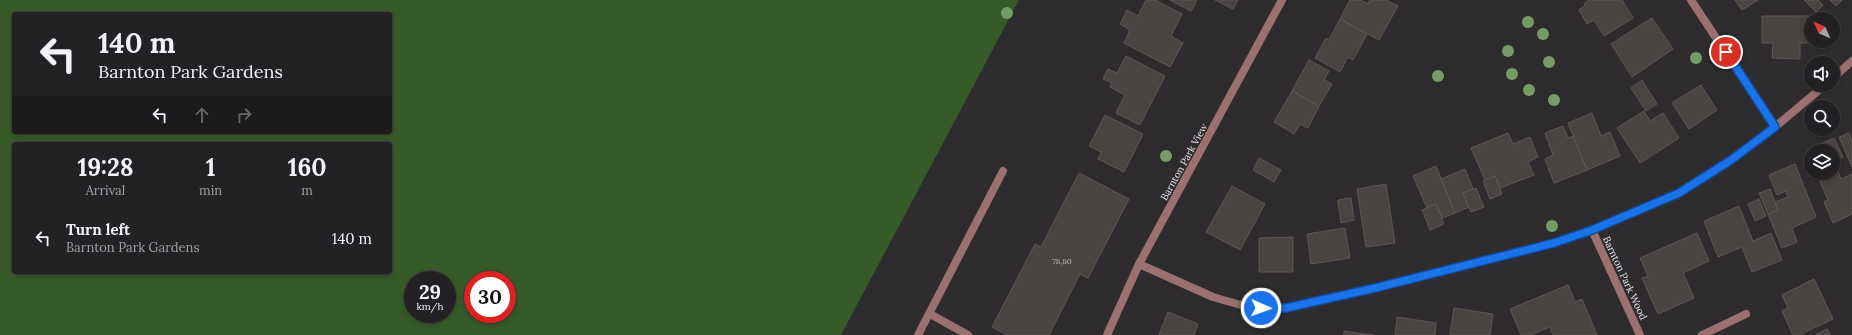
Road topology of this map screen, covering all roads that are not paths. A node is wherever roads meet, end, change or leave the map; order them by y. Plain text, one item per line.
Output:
1 (1282, 0) edge
2 (1691, 0) edge
3 (1852, 61) edge
4 (1840, 72) edge
5 (1817, 92) edge
6 (1775, 127) junction
7 (1003, 171) dead end
8 (1592, 230) junction
9 (1139, 264) junction
10 (930, 314) junction
11 (1746, 314) dead end
12 (918, 335) edge
13 (968, 335) edge
14 (1107, 335) edge
15 (1640, 335) edge
16 (1702, 335) edge

1 - 9 street, Barnton Park View
2 - 6 street
3 - 4 street
5 - 6 street
6 - 8 street
7 - 10 street
8 - 9 street
8 - 15 street, Barnton Park Wood
9 - 14 street, Barnton Park View
10 - 12 street
10 - 13 street
11 - 16 street

